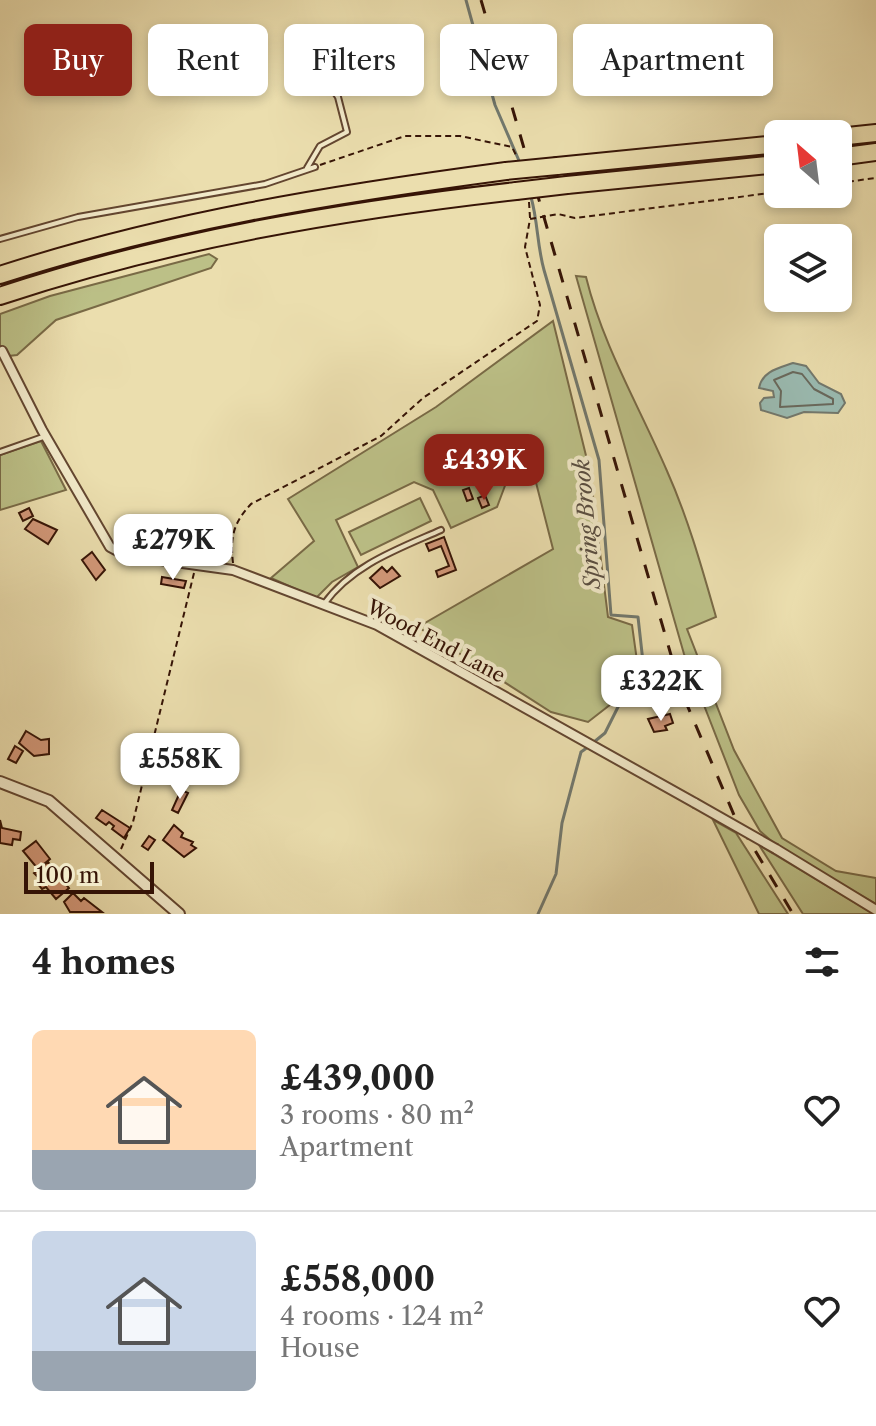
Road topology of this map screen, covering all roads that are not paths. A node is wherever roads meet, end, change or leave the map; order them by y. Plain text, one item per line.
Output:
1 (337, 96) edge
2 (876, 133) edge
3 (852, 136) edge
4 (764, 145) edge
5 (876, 152) edge
6 (852, 155) edge
7 (764, 165) edge
8 (315, 167) road end
9 (306, 170) junction
10 (0, 239) edge
11 (0, 275) edge
12 (0, 296) edge
13 (2, 351) dead end
14 (46, 436) junction
15 (0, 452) edge
16 (441, 530) dead end
17 (324, 604) junction
18 (0, 782) edge
19 (876, 910) edge
20 (179, 914) edge

1 - 9 lane
2 - 3 highway
4 - 11 highway, bridge
5 - 6 highway
7 - 12 highway, bridge
8 - 9 lane
9 - 10 lane
13 - 14 street, Wood End Lane
14 - 15 lane
14 - 17 street, Wood End Lane
16 - 17 lane
17 - 19 street, Wood End Lane, bridge
18 - 20 street

